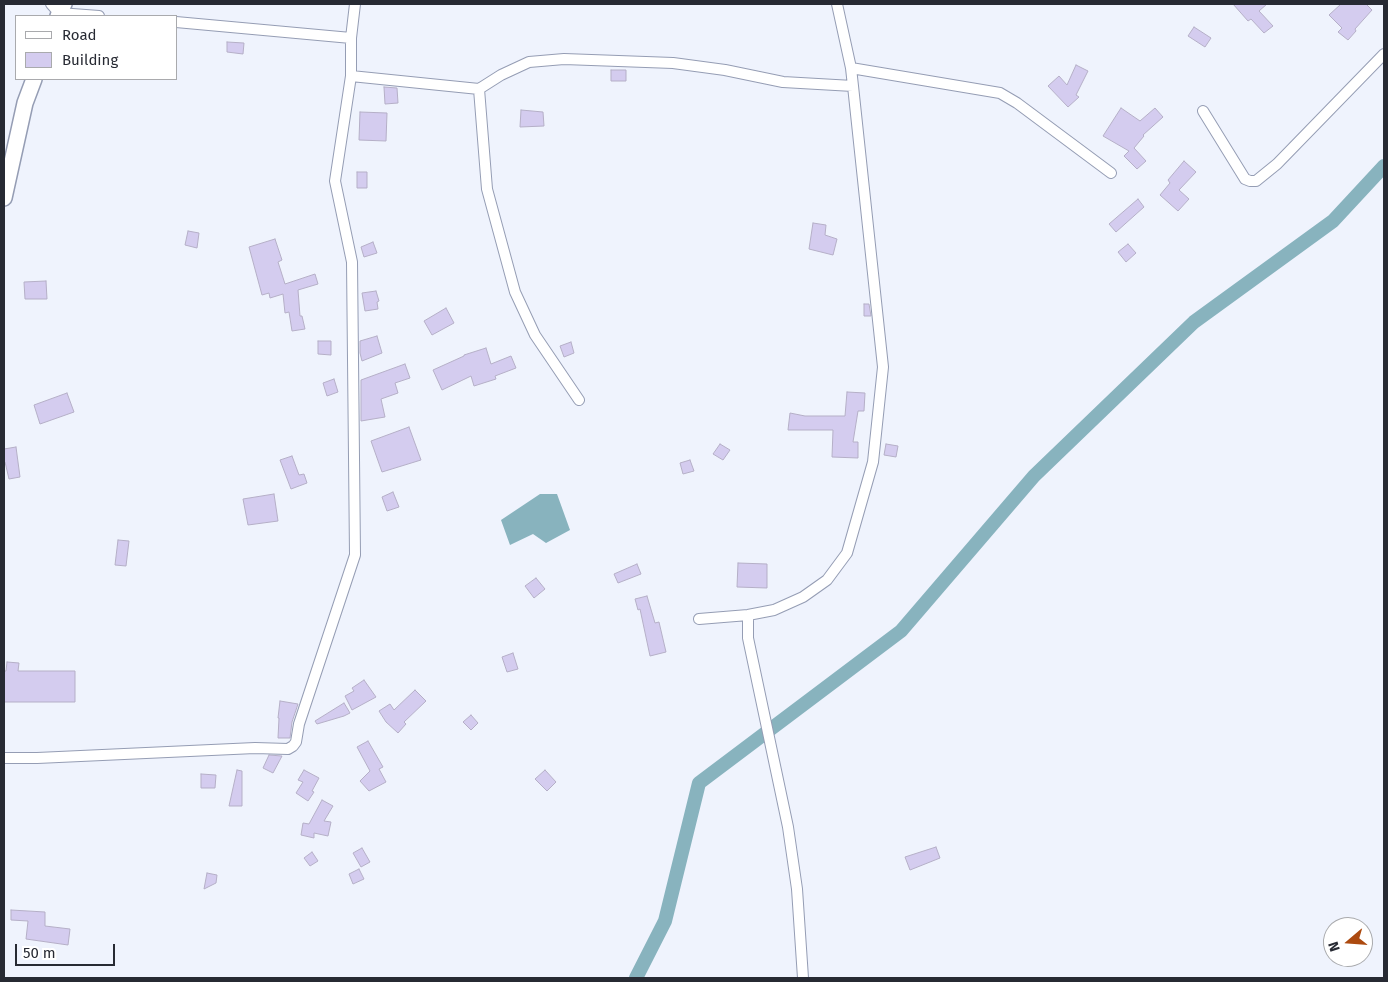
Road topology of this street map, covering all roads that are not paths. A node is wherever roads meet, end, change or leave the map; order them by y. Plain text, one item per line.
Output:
1 (356, 4) edge
2 (837, 4) edge
3 (58, 9) edge
4 (93, 15) edge
5 (178, 22) edge
6 (351, 38) junction
7 (1384, 54) edge
8 (851, 68) junction
9 (351, 76) junction
10 (34, 80) edge
11 (853, 86) junction
12 (479, 90) junction
13 (1203, 111) dead end
14 (1112, 173) dead end
15 (4, 198) edge
16 (579, 400) dead end
17 (748, 616) junction
18 (698, 619) dead end
19 (4, 758) edge
20 (803, 978) edge

1 - 6 street
2 - 8 street
3 - 4 street
5 - 6 street
6 - 9 street
7 - 13 street
8 - 11 street
8 - 14 street
9 - 12 street
9 - 19 street
10 - 15 main road
11 - 12 street
11 - 17 street
12 - 16 street
17 - 18 street
17 - 20 street

